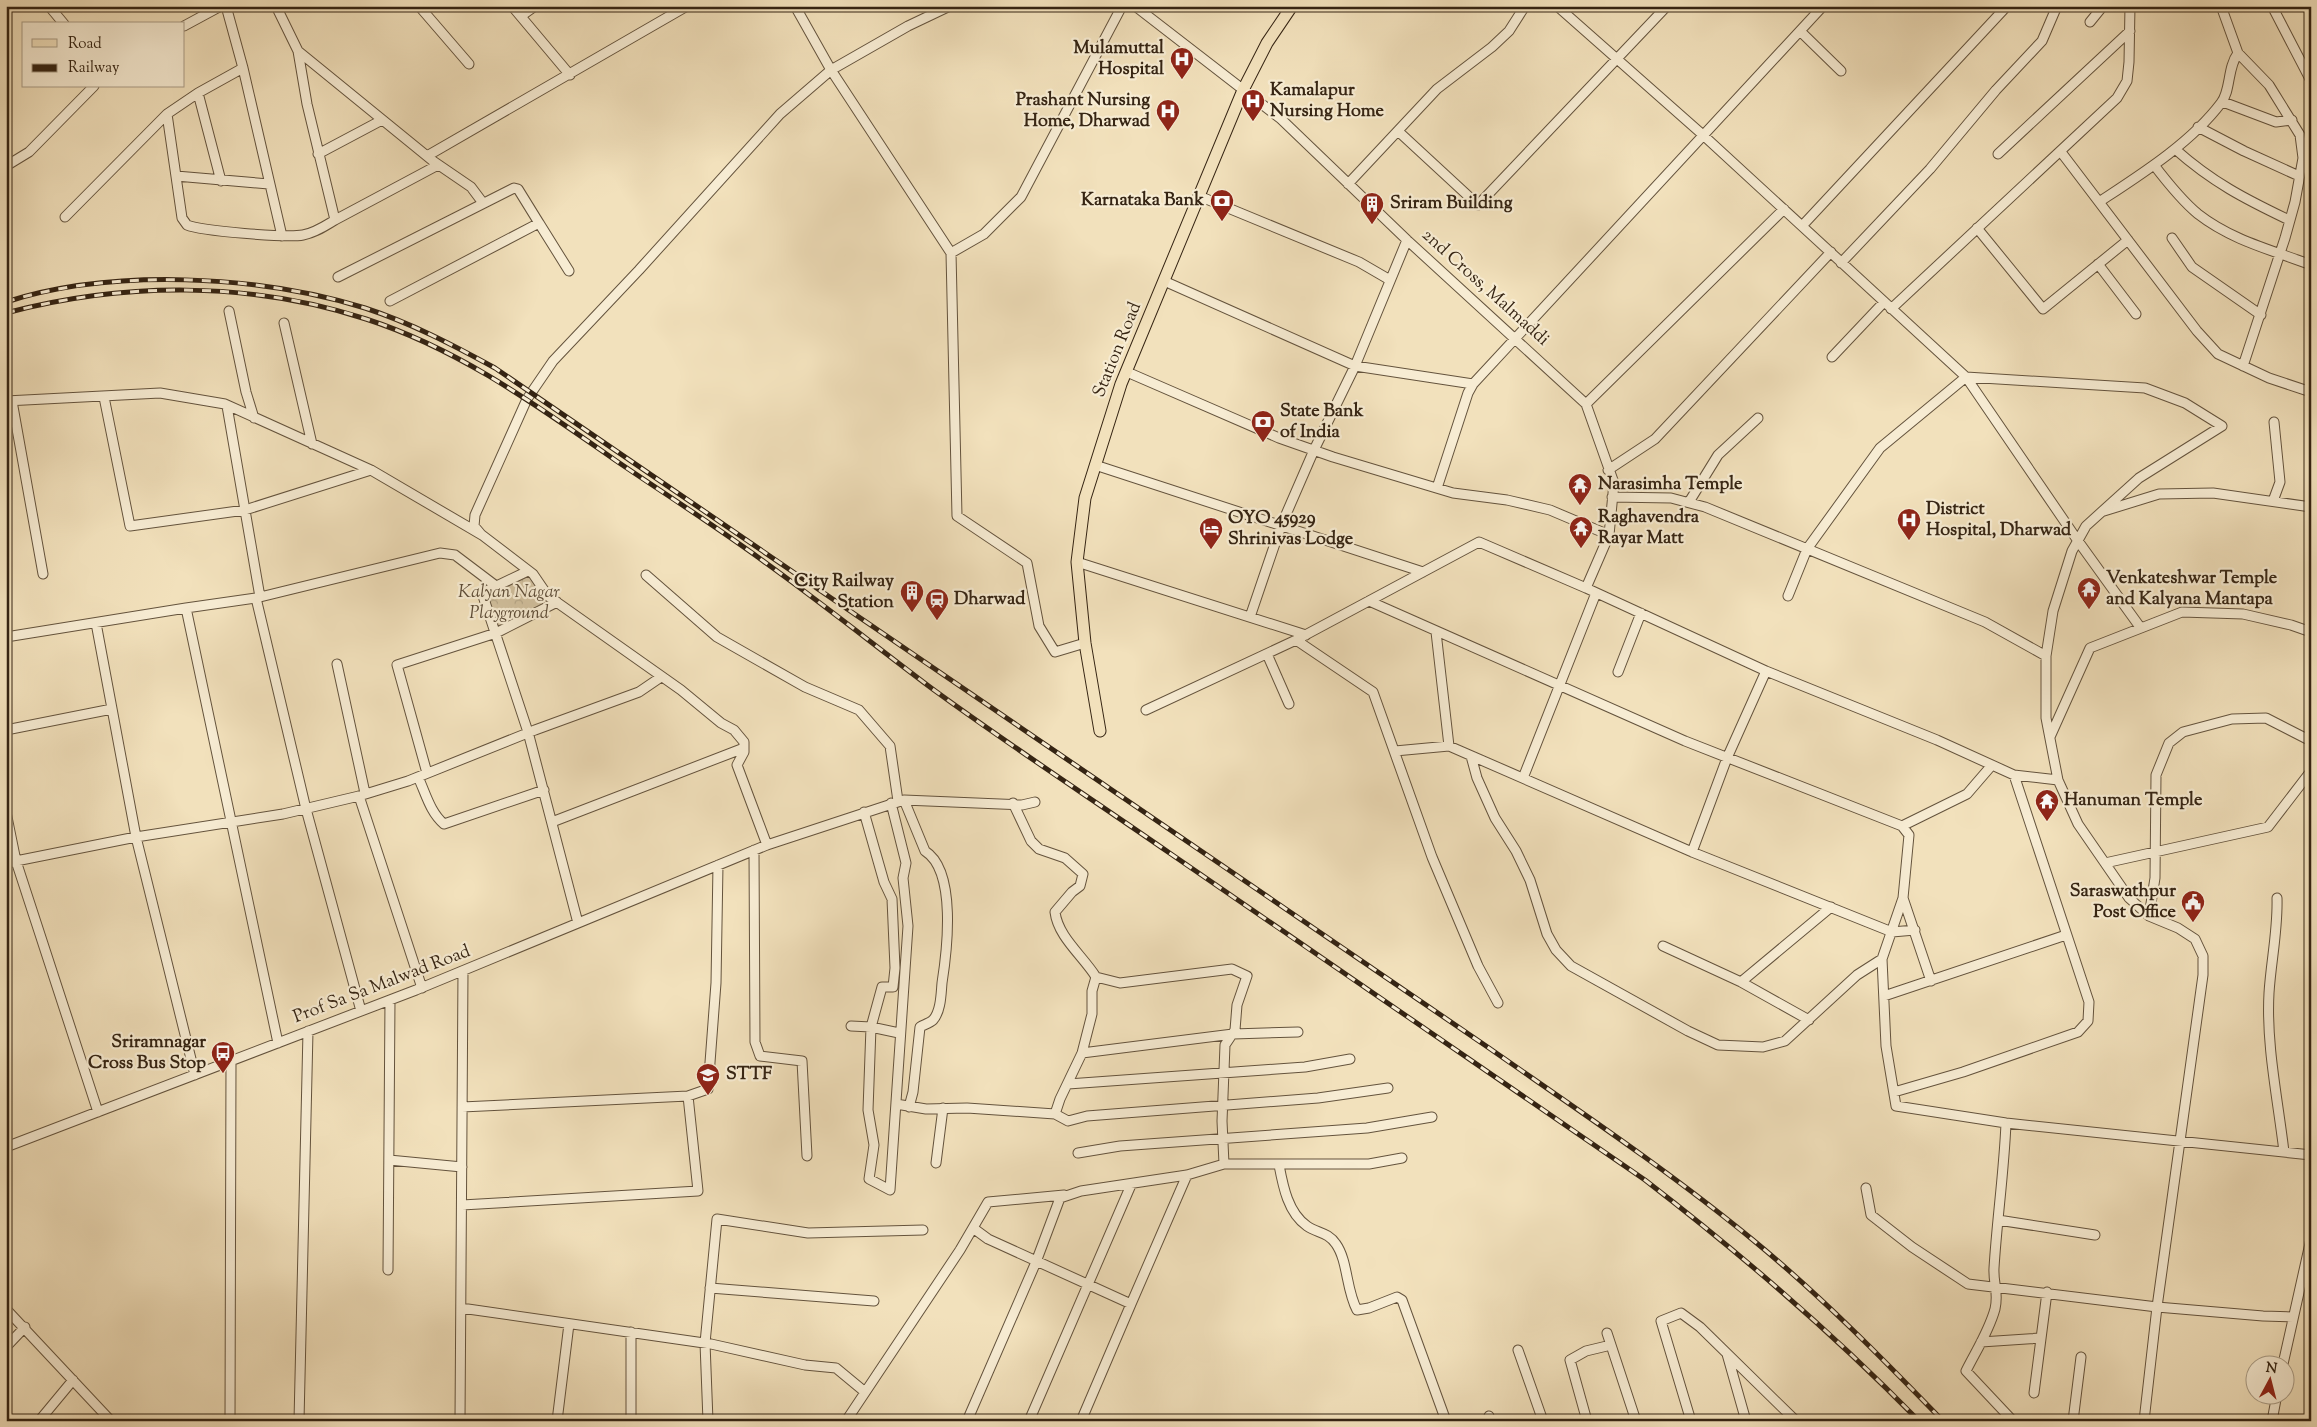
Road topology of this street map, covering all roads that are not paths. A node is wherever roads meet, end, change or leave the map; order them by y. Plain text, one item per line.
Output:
1 (49, 6) edge
2 (221, 6) edge
3 (226, 6) edge
4 (276, 6) edge
5 (419, 6) edge
6 (512, 6) edge
7 (535, 6) edge
8 (687, 6) edge
9 (795, 6) edge
10 (950, 6) edge
11 (1122, 6) edge
12 (1135, 6) edge
13 (1292, 6) edge
14 (1525, 6) edge
15 (1558, 6) edge
16 (1667, 6) edge
17 (1823, 6) edge
18 (2007, 6) edge
19 (2057, 6) edge
20 (2103, 6) edge
21 (2130, 6) edge
22 (2221, 6) edge
23 (2272, 6) edge
24 (521, 16) junction
25 (62, 22) edge
26 (2090, 22) dead end
27 (185, 25) edge
28 (1800, 31) junction
29 (2130, 31) junction
30 (298, 51) junction
31 (2238, 53) junction
32 (1617, 59) junction
33 (469, 64) dead end
34 (243, 68) junction
35 (831, 70) junction
36 (1841, 71) dead end
37 (570, 75) junction
38 (2310, 76) edge
39 (92, 88) edge
40 (1243, 90) junction
41 (198, 93) junction
42 (2223, 102) junction
43 (167, 114) junction
44 (382, 120) junction
45 (2292, 120) junction
46 (2198, 126) junction
47 (1399, 132) junction
48 (1703, 135) junction
49 (2175, 149) junction
50 (2061, 152) junction
51 (318, 154) junction
52 (1998, 154) dead end
53 (427, 156) junction
54 (438, 165) junction
55 (2154, 165) junction
56 (6, 166) edge
57 (176, 176) junction
58 (2299, 176) junction
59 (221, 181) junction
60 (269, 184) junction
61 (1348, 184) junction
62 (1199, 196) junction
63 (2099, 202) junction
64 (483, 204) junction
65 (1784, 209) junction
66 (65, 217) dead end
67 (335, 220) junction
68 (2289, 220) junction
69 (539, 223) junction
70 (1802, 226) junction
71 (1977, 228) junction
72 (282, 236) junction
73 (2172, 238) dead end
74 (1407, 240) junction
75 (2128, 240) junction
76 (1831, 252) junction
77 (951, 253) junction
78 (2280, 254) junction
79 (1841, 263) junction
80 (2306, 263) dead end
81 (2098, 264) junction
82 (570, 271) dead end
83 (338, 276) dead end
84 (1390, 280) junction
85 (1164, 281) junction
86 (390, 301) dead end
87 (1887, 306) junction
88 (229, 311) dead end
89 (2136, 314) dead end
90 (2260, 315) junction
91 (284, 324) dead end
92 (1516, 338) junction
93 (1832, 357) dead end
94 (1355, 366) junction
95 (2243, 366) junction
96 (1127, 372) junction
97 (1966, 377) junction
98 (1473, 384) junction
99 (2310, 389) edge
100 (104, 397) junction
101 (9, 401) edge
102 (1586, 404) junction
103 (227, 406) junction
104 (254, 418) junction
105 (1758, 418) dead end
106 (2274, 422) dead end
107 (312, 444) junction
108 (1314, 450) junction
109 (1095, 466) junction
110 (372, 470) junction
111 (1608, 470) junction
112 (1437, 488) junction
113 (1612, 497) junction
114 (2273, 501) junction
115 (1688, 502) junction
116 (2311, 508) edge
117 (245, 510) junction
118 (2103, 511) junction
119 (1281, 526) junction
120 (1609, 534) junction
121 (482, 535) junction
122 (2078, 541) junction
123 (1807, 549) junction
124 (1076, 562) junction
125 (528, 571) junction
126 (1423, 572) junction
127 (43, 574) dead end
128 (646, 575) dead end
129 (496, 586) junction
130 (1586, 588) junction
131 (1596, 593) junction
132 (1788, 596) dead end
133 (258, 597) junction
134 (1369, 601) junction
135 (557, 602) junction
136 (186, 608) junction
137 (1641, 613) junction
138 (1250, 617) junction
139 (96, 623) junction
140 (2140, 627) junction
141 (1436, 632) junction
142 (2311, 632) edge
143 (496, 633) junction
144 (1306, 635) junction
145 (6, 637) edge
146 (1296, 640) junction
147 (1086, 643) junction
148 (1267, 654) junction
149 (2046, 656) junction
150 (337, 664) dead end
151 (1766, 671) junction
152 (1618, 672) dead end
153 (661, 677) junction
154 (1559, 686) junction
155 (1289, 704) dead end
156 (112, 709) junction
157 (1146, 710) dead end
158 (6, 730) edge
159 (528, 732) junction
160 (1100, 732) dead end
161 (2050, 737) junction
162 (2311, 741) edge
163 (1449, 746) junction
164 (744, 748) junction
165 (1396, 752) junction
166 (1471, 756) junction
167 (1727, 758) junction
168 (1992, 765) junction
169 (2311, 771) edge
170 (427, 773) junction
171 (2014, 775) junction
172 (418, 777) junction
173 (1523, 778) junction
174 (2058, 780) junction
175 (544, 790) junction
176 (362, 794) junction
177 (898, 801) junction
178 (1035, 802) dead end
179 (1013, 803) junction
180 (306, 809) junction
181 (6, 812) edge
182 (864, 812) junction
183 (552, 822) junction
184 (230, 823) junction
185 (1902, 826) junction
186 (136, 837) junction
187 (767, 844) junction
188 (754, 850) junction
189 (1692, 852) junction
190 (2155, 852) junction
191 (16, 861) junction
192 (6, 863) edge
193 (2105, 863) junction
194 (718, 865) junction
195 (1903, 898) junction
196 (2277, 898) dead end
197 (1831, 907) junction
198 (2149, 916) junction
199 (578, 923) junction
200 (1915, 930) junction
201 (1892, 932) junction
202 (2066, 935) junction
203 (1663, 946) dead end
204 (1882, 959) junction
205 (464, 970) junction
206 (1096, 977) junction
207 (1932, 981) junction
208 (1741, 982) junction
209 (422, 988) junction
210 (1884, 996) junction
211 (390, 1000) junction
212 (1498, 1003) dead end
213 (361, 1011) junction
214 (1809, 1020) junction
215 (851, 1026) dead end
216 (871, 1027) junction
217 (308, 1032) junction
218 (1298, 1032) dead end
219 (899, 1033) junction
220 (1233, 1034) junction
221 (278, 1043) junction
222 (1082, 1054) junction
223 (1350, 1059) dead end
224 (231, 1061) junction
225 (1223, 1072) junction
226 (196, 1074) junction
227 (1068, 1084) junction
228 (1388, 1088) dead end
229 (1894, 1092) junction
230 (688, 1096) junction
231 (896, 1104) junction
232 (1222, 1106) junction
233 (462, 1107) junction
234 (909, 1107) junction
235 (943, 1108) junction
236 (98, 1112) junction
237 (1055, 1114) junction
238 (1432, 1117) dead end
239 (2006, 1123) junction
240 (1223, 1140) junction
241 (2180, 1142) junction
242 (6, 1147) edge
243 (2284, 1152) junction
244 (1078, 1153) dead end
245 (2311, 1155) edge
246 (807, 1156) dead end
247 (1402, 1158) dead end
248 (389, 1160) junction
249 (936, 1163) dead end
250 (1224, 1164) junction
251 (1279, 1165) junction
252 (462, 1167) junction
253 (1187, 1175) junction
254 (1131, 1185) junction
255 (1866, 1188) dead end
256 (1060, 1198) junction
257 (462, 1205) junction
258 (1998, 1220) junction
259 (973, 1228) junction
260 (923, 1230) dead end
261 (2095, 1235) dead end
262 (2311, 1238) edge
263 (1036, 1262) junction
264 (388, 1270) dead end
265 (1088, 1285) junction
266 (710, 1288) junction
267 (1998, 1289) junction
268 (2047, 1292) junction
269 (874, 1301) dead end
270 (1131, 1304) junction
271 (2157, 1307) junction
272 (461, 1308) junction
273 (6, 1309) edge
274 (2293, 1317) junction
275 (569, 1324) junction
276 (24, 1327) junction
277 (631, 1332) junction
278 (1607, 1333) dead end
279 (2040, 1338) junction
280 (1981, 1342) junction
281 (705, 1343) junction
282 (1611, 1346) junction
283 (6, 1347) edge
284 (1518, 1350) dead end
285 (1726, 1353) junction
286 (2285, 1354) edge
287 (2081, 1357) dead end
288 (73, 1380) junction
289 (865, 1392) junction
290 (2034, 1393) dead end
291 (2275, 1404) edge
292 (45, 1419) edge
293 (111, 1421) edge
294 (230, 1421) edge
295 (299, 1421) edge
296 (460, 1421) edge
297 (557, 1421) edge
298 (631, 1421) edge
299 (708, 1421) edge
300 (846, 1421) edge
301 (967, 1421) edge
302 (1029, 1421) edge
303 (1081, 1421) edge
304 (1446, 1421) edge
305 (1543, 1421) edge
306 (1587, 1421) edge
307 (1636, 1421) edge
308 (1691, 1421) edge
309 (1746, 1421) edge
310 (1796, 1421) edge
311 (2013, 1421) edge
312 (2074, 1421) edge
313 (2144, 1421) edge
314 (2272, 1421) edge

1 - 25 street
2 - 27 street
3 - 34 street
4 - 30 street
5 - 33 street
6 - 24 street
7 - 24 street
8 - 37 street
9 - 35 street
10 - 35 street
11 - 77 street
12 - 40 street, 2nd Cross, Malmaddi
13 - 40 main road, Station Road
14 - 47 street
15 - 32 street
16 - 32 street
17 - 28 street
18 - 70 street
19 - 79 street
20 - 26 street
21 - 29 street
22 - 31 street
23 - 38 street
24 - 37 street
28 - 36 street
28 - 48 street
29 - 50 street
29 - 52 street
30 - 44 street
30 - 51 street
31 - 42 street
31 - 45 street
32 - 47 street
32 - 48 street
34 - 41 street
34 - 60 street
35 - 77 street
35 - 121 street
37 - 53 street
39 - 56 street
40 - 61 street, 2nd Cross, Malmaddi
40 - 62 main road, Station Road
41 - 43 street
41 - 59 street
42 - 45 street
42 - 46 street
43 - 57 street
43 - 66 street
44 - 51 street
44 - 53 street
45 - 58 street
46 - 49 street
46 - 58 street
47 - 61 street
48 - 65 street
48 - 92 street
49 - 55 street
49 - 68 street
50 - 63 street
50 - 71 street
51 - 67 street
53 - 54 street
54 - 64 street
54 - 67 street
55 - 63 street
55 - 78 street
57 - 59 street
57 - 72 street
58 - 68 street
59 - 60 street
60 - 72 street
61 - 74 street, 2nd Cross, Malmaddi
62 - 84 street
62 - 85 main road, Station Road
63 - 75 street
64 - 69 street
64 - 83 street
65 - 70 street
65 - 102 street
67 - 72 street
68 - 78 street
69 - 82 street
69 - 86 street
70 - 76 street
71 - 81 street
71 - 87 street
73 - 90 street
74 - 84 street
74 - 92 street, 2nd Cross, Malmaddi
75 - 81 street
75 - 95 street
76 - 79 street
76 - 111 street
77 - 147 street
78 - 80 street
78 - 90 street
79 - 87 street
81 - 89 street
84 - 94 street
85 - 94 street
85 - 96 main road, Station Road
87 - 93 street
87 - 97 street
88 - 104 street
90 - 95 street
91 - 107 street
92 - 98 street
92 - 102 street, 2nd Cross, Malmaddi
94 - 98 street
94 - 108 street
95 - 99 street
96 - 108 street
96 - 109 main road, Station Road
97 - 118 street
97 - 122 street
97 - 123 street
98 - 112 street
100 - 101 street
100 - 103 street
100 - 117 street
101 - 127 street
102 - 111 street, 2nd Cross, Malmaddi
103 - 104 street
103 - 117 street
104 - 107 street
105 - 115 street
106 - 114 street
107 - 110 street
108 - 112 street
108 - 119 street
109 - 119 street
109 - 124 main road, Station Road
110 - 117 street
110 - 121 street
111 - 113 street, 2nd Cross, Malmaddi
112 - 120 street
113 - 115 street
113 - 120 street, 2nd Cross, Malmaddi
114 - 116 street
114 - 118 street
115 - 123 street
117 - 133 street
118 - 122 street
119 - 126 street
119 - 138 street
120 - 130 street, 2nd Cross, Malmaddi
121 - 125 street
122 - 140 street
122 - 149 street
123 - 132 street
123 - 149 street
124 - 138 street
124 - 147 main road, Station Road
125 - 129 street
125 - 135 street
126 - 130 street
126 - 134 street
128 - 177 street
129 - 133 street
129 - 143 street
130 - 131 street
131 - 137 street
131 - 154 street
133 - 136 street
133 - 180 street
134 - 141 street
134 - 144 street
135 - 143 street
135 - 153 street
136 - 139 street
136 - 184 street
137 - 151 street
137 - 152 street
138 - 144 street
139 - 145 street
139 - 156 street
140 - 142 street
140 - 161 street
141 - 154 street
141 - 163 street
143 - 159 street
143 - 170 street
144 - 146 street
146 - 148 street
146 - 165 street
147 - 160 main road, Station Road
148 - 155 street
148 - 157 street
149 - 161 street
150 - 176 street
151 - 167 street
151 - 168 street
153 - 159 street
153 - 164 street
154 - 167 street
154 - 173 street
156 - 158 street
156 - 186 street
159 - 170 street
159 - 175 street
161 - 174 street
162 - 190 street
163 - 165 street
163 - 166 street
164 - 183 street
164 - 187 street
165 - 212 street
166 - 173 street
166 - 214 street
167 - 185 street
167 - 189 street
168 - 171 street
168 - 185 street
169 - 190 street
170 - 172 street
171 - 174 street
171 - 202 street
172 - 175 street
172 - 176 street
173 - 189 street
174 - 193 street
175 - 183 street
176 - 180 street
176 - 209 street
177 - 179 street
177 - 182 street, Prof Sa Sa Malwad Road
177 - 219 street
177 - 234 street
178 - 179 street
179 - 206 street
180 - 184 street
180 - 213 street
181 - 191 street
182 - 187 street, Prof Sa Sa Malwad Road
182 - 216 street
183 - 199 street
184 - 186 street
184 - 221 street
185 - 195 street
186 - 191 street
186 - 226 street
187 - 188 street, Prof Sa Sa Malwad Road
188 - 194 street, Prof Sa Sa Malwad Road
188 - 246 street
189 - 197 street
190 - 193 street
190 - 198 street
191 - 192 street
191 - 236 street
193 - 198 street
194 - 199 street, Prof Sa Sa Malwad Road
194 - 230 street
195 - 200 street
195 - 201 street
196 - 243 street
197 - 201 street
197 - 208 street
198 - 241 street
199 - 205 street, Prof Sa Sa Malwad Road
200 - 201 street
200 - 207 street
201 - 204 street
202 - 207 street
202 - 229 street
203 - 208 street
204 - 210 street
204 - 214 street
205 - 209 street, Prof Sa Sa Malwad Road
205 - 233 street
206 - 220 street
206 - 222 street
207 - 210 street
208 - 214 street
209 - 211 street, Prof Sa Sa Malwad Road
210 - 229 street
211 - 213 street, Prof Sa Sa Malwad Road
211 - 248 street
213 - 217 street, Prof Sa Sa Malwad Road
215 - 216 street
216 - 219 street
216 - 231 street
217 - 221 street, Prof Sa Sa Malwad Road
217 - 295 street
218 - 220 street
219 - 231 street
220 - 222 street
220 - 225 street
221 - 224 street, Prof Sa Sa Malwad Road
222 - 227 street
223 - 225 street
224 - 226 street, Prof Sa Sa Malwad Road
224 - 294 street
225 - 227 street
225 - 232 street
226 - 236 street, Prof Sa Sa Malwad Road
227 - 237 street
228 - 232 street
229 - 239 street
230 - 233 street
230 - 257 street
231 - 234 street
232 - 237 street
232 - 240 street
233 - 252 street
234 - 235 street
235 - 237 street
235 - 249 street
236 - 242 street, Prof Sa Sa Malwad Road
238 - 240 street
239 - 241 street
239 - 258 street
240 - 244 street
240 - 250 street
241 - 243 street
241 - 271 street
243 - 245 street
247 - 251 street
248 - 252 street
248 - 264 street
250 - 251 street
250 - 253 street
251 - 304 street
252 - 257 street
253 - 254 street
253 - 270 street
254 - 256 street
254 - 265 street
255 - 267 street
256 - 259 street
256 - 263 street
257 - 272 street
258 - 261 street
258 - 267 street
259 - 263 street
259 - 289 street
260 - 266 street
262 - 274 street
263 - 265 street
263 - 301 street
265 - 270 street
265 - 302 street
266 - 269 street
266 - 281 street
267 - 268 street
267 - 280 street
268 - 271 street
268 - 279 street
270 - 303 street
271 - 274 street
271 - 313 street
272 - 275 street
272 - 296 street
273 - 276 street
274 - 286 street
275 - 277 street
275 - 297 street
276 - 283 street
276 - 288 street
277 - 281 street
277 - 298 street
278 - 282 street
279 - 280 street
279 - 290 street
280 - 311 street
281 - 289 street
281 - 299 street
282 - 306 street
282 - 307 street
284 - 305 street
285 - 308 street
285 - 309 street
285 - 310 street
287 - 312 street
288 - 292 street
288 - 293 street
289 - 300 street
291 - 314 street

